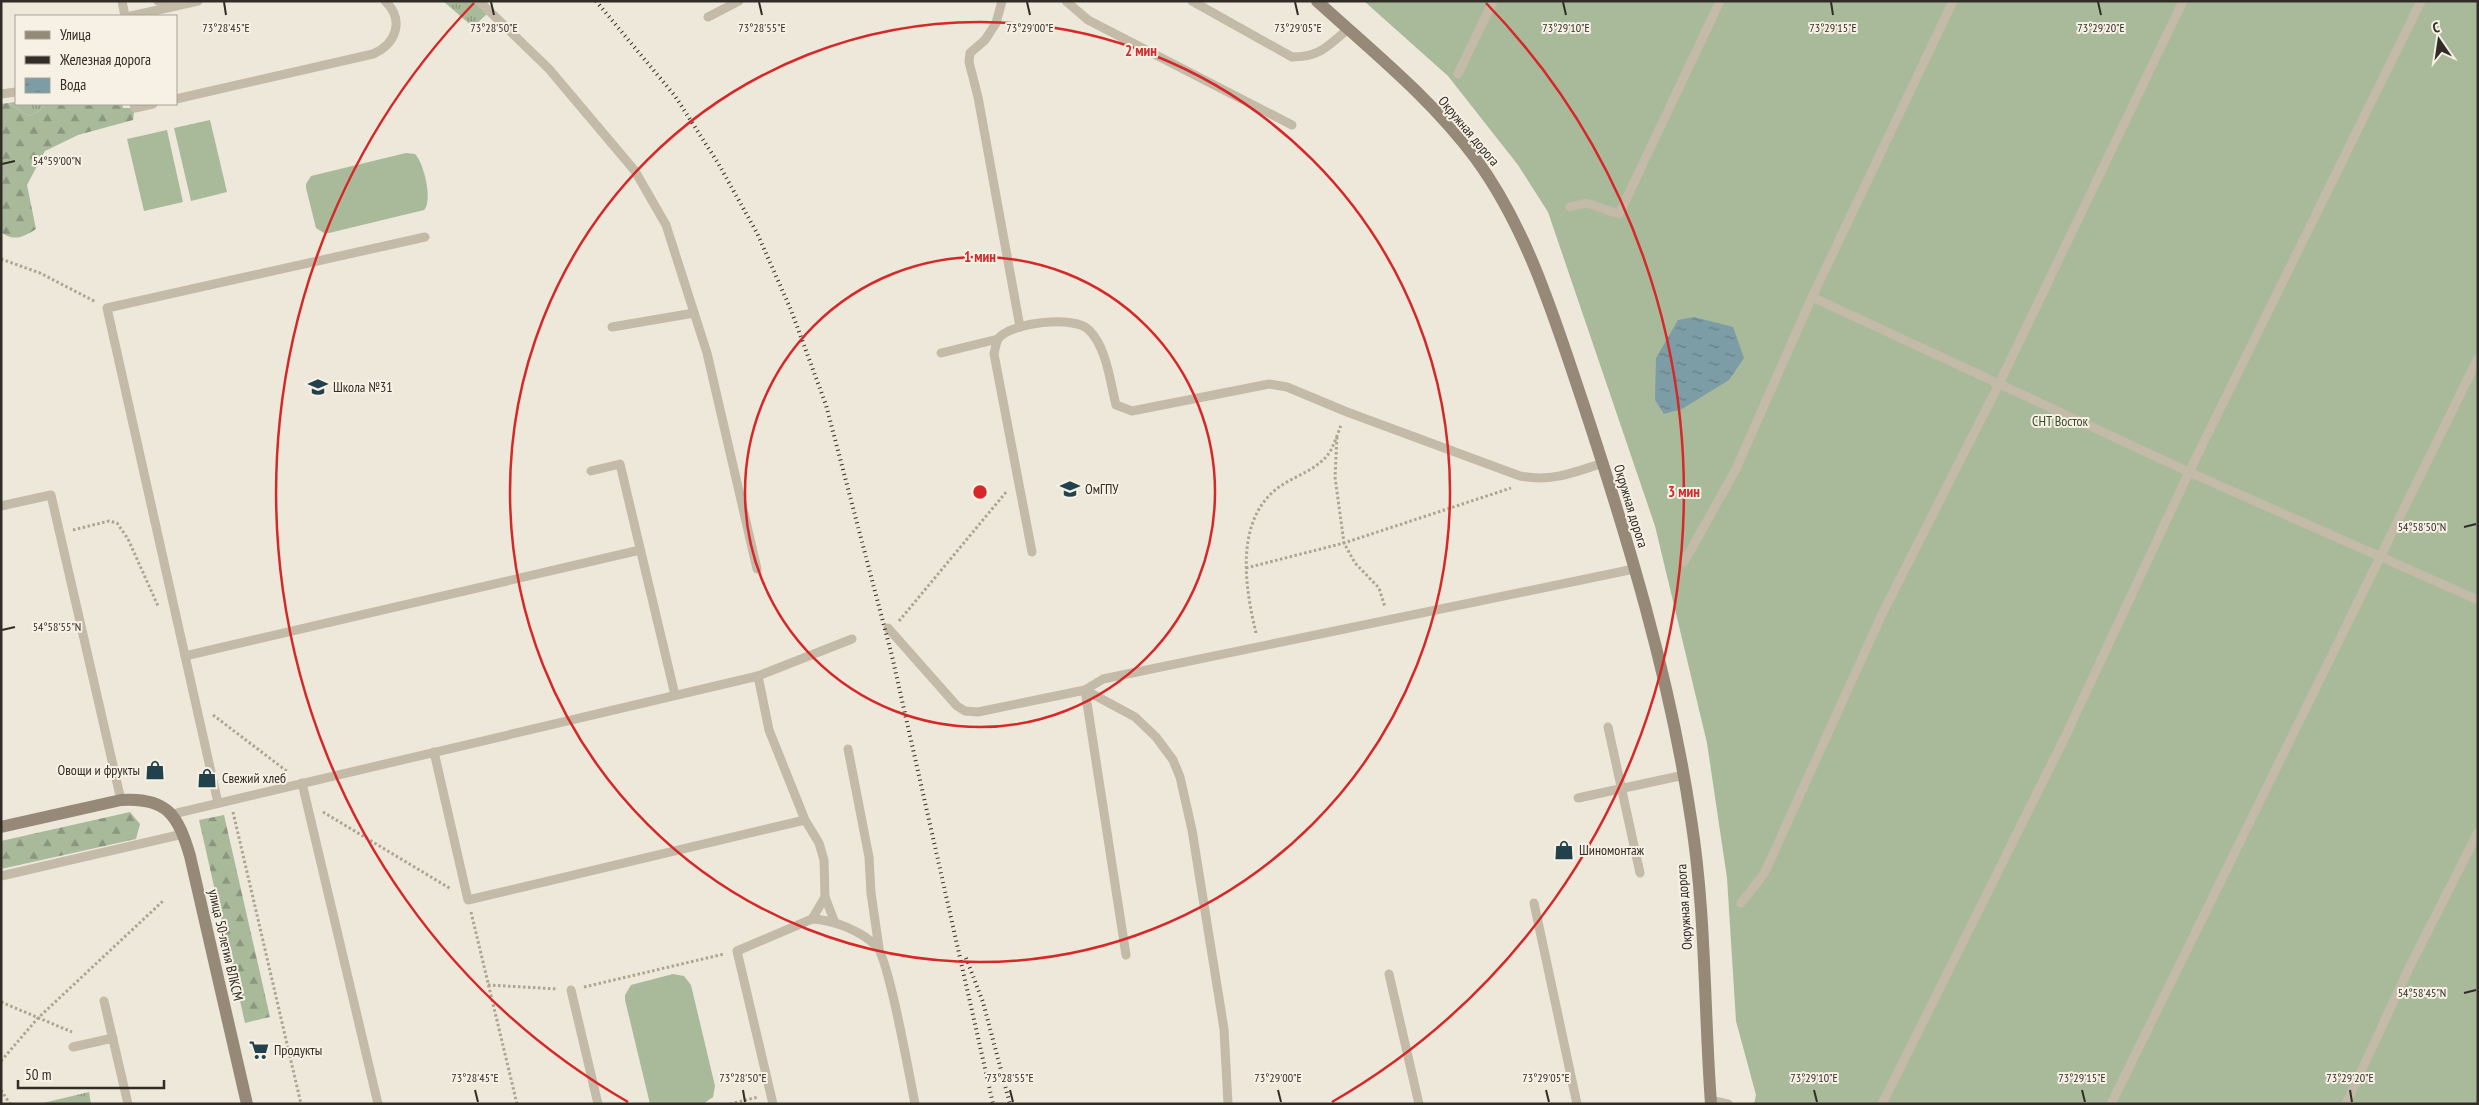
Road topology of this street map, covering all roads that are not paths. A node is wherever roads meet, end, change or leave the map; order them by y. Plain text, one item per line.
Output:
1 (122, 1) edge
2 (158, 1) edge
3 (385, 1) edge
4 (480, 1) edge
5 (739, 1) edge
6 (1002, 1) edge
7 (1066, 1) edge
8 (1192, 1) edge
9 (1317, 1) edge
10 (1492, 1) edge
11 (1720, 1) edge
12 (1953, 1) edge
13 (2183, 1) edge
14 (2421, 1) edge
15 (196, 2) edge
16 (124, 15) edge
17 (136, 15) edge
18 (708, 17) dead end
19 (1348, 29) junction
20 (1458, 74) dead end
21 (15, 92) edge
22 (1, 94) edge
23 (178, 98) edge
24 (134, 105) edge
25 (148, 105) edge
26 (1292, 125) dead end
27 (1570, 207) dead end
28 (425, 237) dead end
29 (1812, 297) junction
30 (694, 313) junction
31 (1020, 326) junction
32 (612, 327) dead end
33 (998, 339) junction
34 (941, 353) dead end
35 (2478, 358) edge
36 (1999, 384) junction
37 (1603, 463) junction
38 (591, 471) dead end
39 (2189, 472) junction
40 (1, 506) edge
41 (640, 550) junction
42 (1032, 552) dead end
43 (2381, 558) junction
44 (1684, 562) dead end
45 (1634, 568) junction
46 (757, 570) dead end
47 (2478, 600) edge
48 (888, 628) road end
49 (852, 639) dead end
50 (185, 656) junction
51 (758, 676) junction
52 (1085, 690) junction
53 (675, 696) junction
54 (1608, 727) dead end
55 (848, 749) dead end
56 (434, 752) junction
57 (1684, 775) junction
58 (302, 783) junction
59 (1621, 788) junction
60 (1578, 798) dead end
61 (121, 800) junction
62 (218, 803) junction
63 (173, 814) junction
64 (805, 820) junction
65 (1, 827) edge
66 (2478, 832) edge
67 (183, 834) junction
68 (1640, 873) dead end
69 (1, 876) edge
70 (825, 897) junction
71 (1534, 903) dead end
72 (1741, 903) dead end
73 (812, 919) junction
74 (835, 923) junction
75 (879, 948) junction
76 (1126, 955) dead end
77 (1388, 974) dead end
78 (571, 990) road end
79 (104, 1001) dead end
80 (113, 1038) junction
81 (73, 1047) dead end
82 (1711, 1102) edge
83 (128, 1104) edge
84 (247, 1104) edge
85 (378, 1104) edge
86 (598, 1104) edge
87 (773, 1104) edge
88 (915, 1104) edge
89 (1228, 1104) edge
90 (1419, 1104) edge
91 (1577, 1104) edge
92 (1728, 1104) edge
93 (1882, 1104) edge
94 (2111, 1104) edge
95 (2346, 1104) edge

1 - 16 lane
2 - 15 lane
3 - 23 lane
4 - 30 lane
5 - 18 lane
6 - 31 lane
7 - 26 lane
8 - 19 lane
9 - 19 main road, Окружная дорога
10 - 20 lane
11 - 27 lane
12 - 29 lane
13 - 36 lane
14 - 39 lane
15 - 17 lane
19 - 37 main road, Окружная дорога
21 - 22 lane
24 - 25 lane
28 - 50 lane
29 - 36 lane
29 - 44 lane
30 - 32 lane
30 - 46 lane
31 - 33 lane
31 - 37 lane
33 - 34 lane
33 - 42 lane
35 - 43 lane
36 - 39 lane
36 - 72 lane
37 - 45 main road, Окружная дорога
38 - 41 lane
39 - 43 lane
39 - 93 lane
40 - 61 lane
41 - 50 lane
41 - 53 lane
43 - 47 lane
43 - 94 lane
45 - 52 lane
45 - 57 main road, Окружная дорога
48 - 52 lane
49 - 51 lane
50 - 62 lane
51 - 53 lane
51 - 64 lane
52 - 76 lane
52 - 89 lane
53 - 56 lane
54 - 59 lane
55 - 75 lane
56 - 58 lane
56 - 64 lane
57 - 59 lane
57 - 82 main road, Окружная дорога
58 - 62 lane
58 - 85 lane
59 - 60 lane
59 - 68 lane
61 - 63 main road, улица 50-летия ВЛКСМ
61 - 65 main road
62 - 63 lane
63 - 67 main road, улица 50-летия ВЛКСМ
64 - 70 lane
66 - 95 lane
67 - 69 lane
67 - 84 main road, улица 50-летия ВЛКСМ
70 - 73 lane
70 - 74 lane
71 - 91 lane
73 - 74 lane
73 - 87 lane
74 - 75 lane
75 - 88 lane
77 - 90 lane
78 - 86 lane
79 - 80 lane
80 - 81 lane
80 - 83 lane
82 - 92 lane

